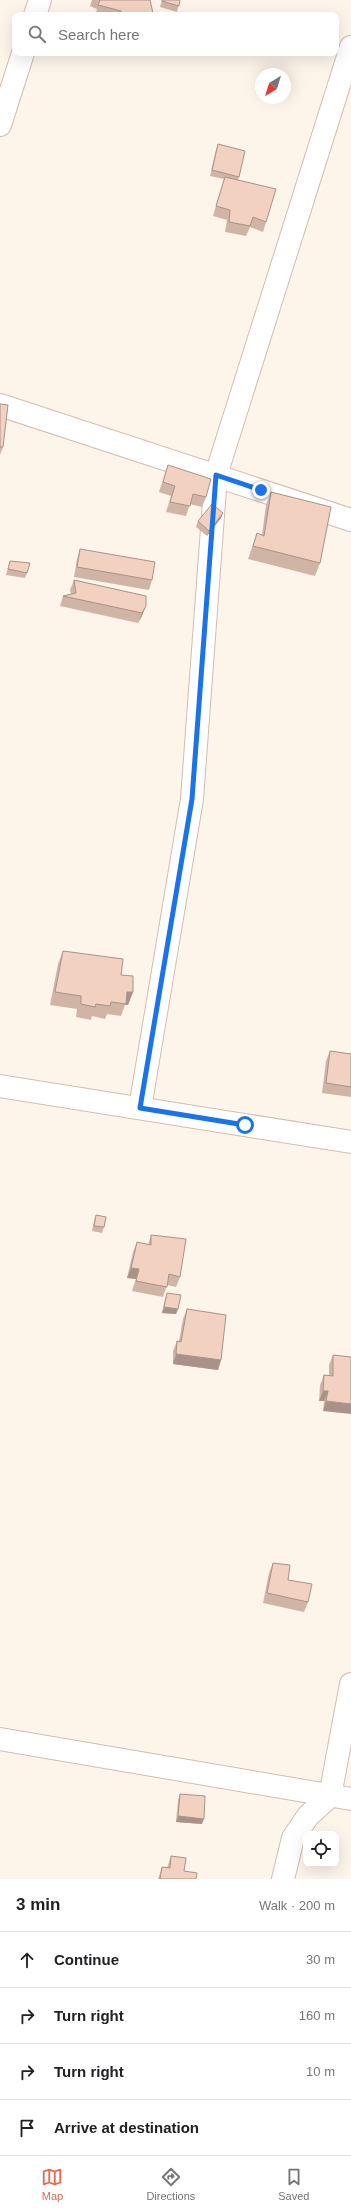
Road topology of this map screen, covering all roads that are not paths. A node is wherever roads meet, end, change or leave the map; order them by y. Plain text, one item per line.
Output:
1 (40, 0) edge
2 (36, 12) edge
3 (351, 47) edge
4 (22, 56) edge
5 (0, 125) edge
6 (0, 405) edge
7 (216, 475) junction
8 (351, 520) edge
9 (0, 1086) edge
10 (140, 1108) junction
11 (351, 1142) edge
12 (351, 1684) edge
13 (0, 1739) edge
14 (341, 1798) edge
15 (283, 1879) edge

1 - 2 street
3 - 7 street
4 - 5 street
6 - 7 street
7 - 8 street
7 - 10 street
9 - 10 street
10 - 11 street
12 - 14 street
13 - 14 street
14 - 15 street

